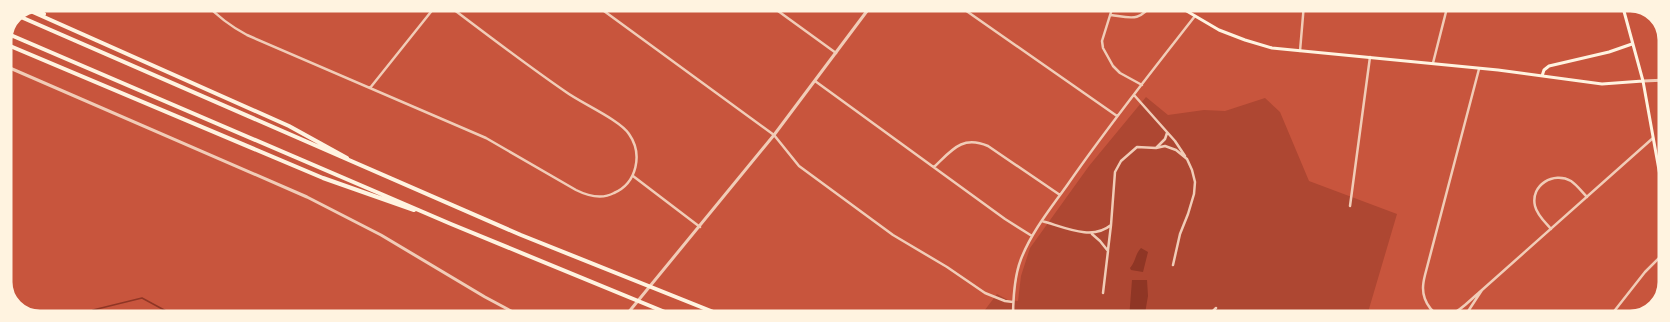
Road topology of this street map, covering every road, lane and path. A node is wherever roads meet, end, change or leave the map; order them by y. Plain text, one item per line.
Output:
1 (37, 10) edge
2 (212, 10) edge
3 (432, 10) edge
4 (454, 10) edge
5 (603, 10) edge
6 (776, 10) edge
7 (868, 10) edge
8 (965, 10) edge
9 (1112, 10) edge
10 (1148, 10) edge
11 (1184, 10) edge
12 (1303, 10) edge
13 (1446, 10) edge
14 (1624, 10) edge
15 (32, 11) edge
16 (1110, 15) junction
17 (1195, 16) junction
18 (21, 17) edge
19 (64, 26) junction
20 (11, 35) edge
21 (1632, 44) junction
22 (10, 46) edge
23 (1300, 51) junction
24 (836, 53) junction
25 (1370, 57) junction
26 (1433, 63) junction
27 (10, 67) edge
28 (1479, 69) junction
29 (1542, 76) junction
30 (1660, 80) edge
31 (815, 81) junction
32 (1643, 81) junction
33 (1142, 85) junction
34 (370, 88) junction
35 (1134, 95) junction
36 (1117, 116) junction
37 (1167, 132) junction
38 (774, 135) junction
39 (1653, 138) junction
40 (1156, 148) junction
41 (1187, 159) junction
42 (934, 167) junction
43 (372, 171) junction
44 (632, 176) junction
45 (1660, 177) edge
46 (1060, 195) junction
47 (1587, 197) junction
48 (1350, 206) dead end
49 (1042, 221) junction
50 (451, 224) junction
51 (1111, 225) junction
52 (700, 227) junction
53 (1551, 228) junction
54 (1092, 234) junction
55 (1032, 236) junction
56 (1108, 251) junction
57 (1660, 257) edge
58 (1173, 265) dead end
59 (1482, 290) junction
60 (1103, 293) dead end
61 (1013, 302) junction
62 (1216, 308) dead end
63 (514, 312) edge
64 (630, 312) edge
65 (665, 312) edge
66 (714, 312) edge
67 (1013, 312) edge
68 (1212, 312) edge
69 (1434, 312) edge
70 (1455, 312) edge
71 (1468, 312) edge
72 (1614, 312) edge

1 - 19 highway
2 - 34 street
3 - 34 street
4 - 44 street
5 - 38 street
6 - 24 street
7 - 24 street
8 - 36 street
9 - 16 street
10 - 16 street
11 - 17 main road
12 - 23 street
13 - 26 street
14 - 21 main road
15 - 19 highway
16 - 33 street
17 - 23 main road
17 - 33 street
18 - 43 highway
19 - 43 highway
20 - 50 highway
21 - 29 main road
21 - 32 main road
22 - 50 highway
23 - 25 main road
24 - 31 street
25 - 26 main road
25 - 48 street
26 - 28 main road
27 - 63 street
28 - 29 main road
28 - 69 street
29 - 32 main road
30 - 32 street
31 - 38 street
31 - 42 street
32 - 39 main road
33 - 35 street
34 - 44 street
35 - 36 street
35 - 37 street
36 - 46 street
37 - 40 street
37 - 41 street
38 - 52 street
38 - 61 street
39 - 45 main road
39 - 47 street
40 - 41 street
40 - 51 street
41 - 58 street
42 - 46 street
42 - 55 street
43 - 66 highway
44 - 52 street
46 - 49 street
47 - 53 street
47 - 53 street
49 - 54 street
49 - 55 street
50 - 65 highway
51 - 54 street
51 - 56 street
52 - 64 street
53 - 59 street
54 - 56 street
55 - 61 street
56 - 60 street
57 - 72 street
59 - 70 street
59 - 71 street
61 - 67 street
62 - 68 street

